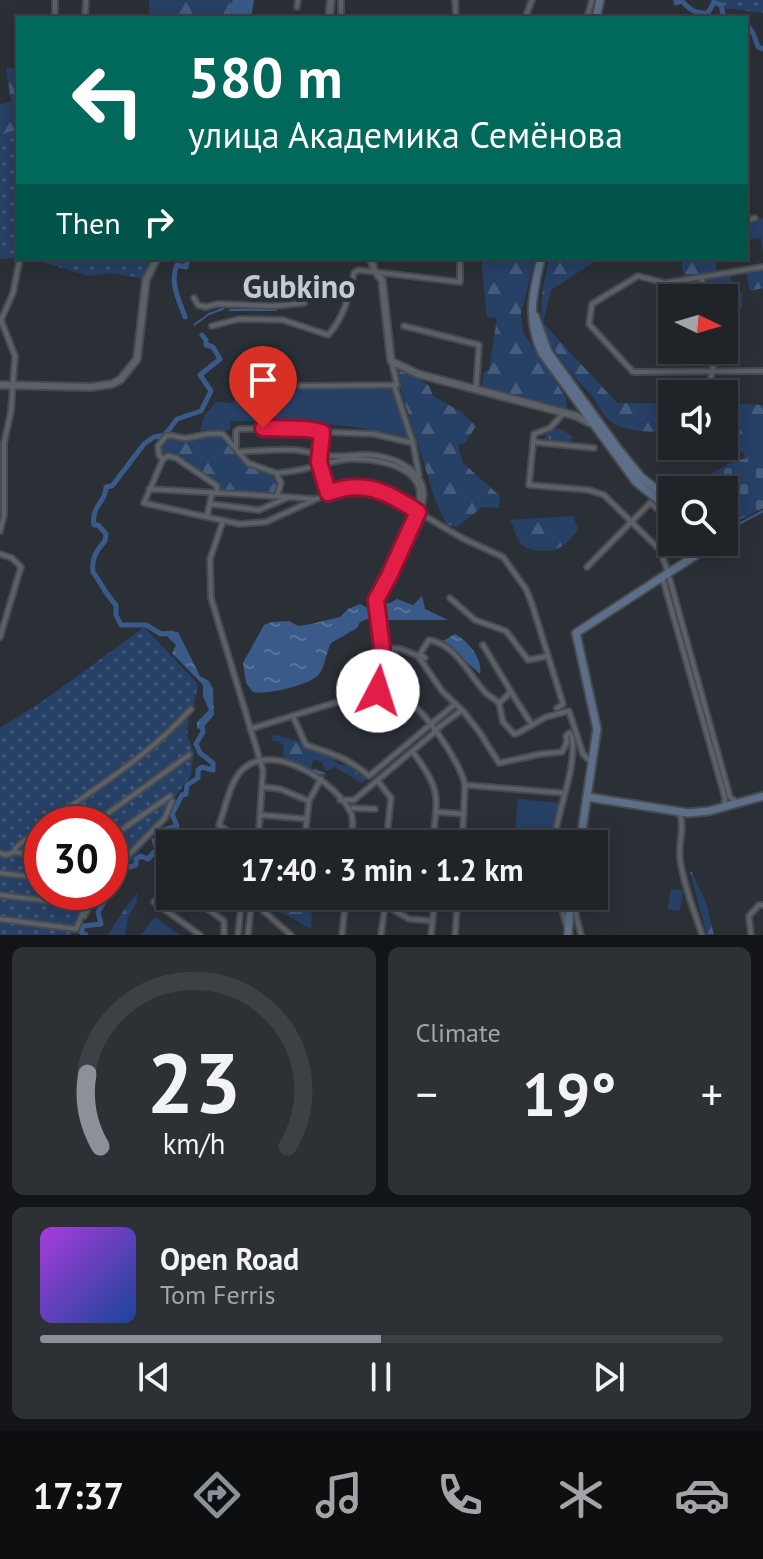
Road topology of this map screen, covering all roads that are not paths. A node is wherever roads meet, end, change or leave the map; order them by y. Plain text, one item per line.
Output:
1 (298, 0) edge
2 (297, 7) dead end
3 (755, 218) dead end
4 (748, 220) edge
5 (20, 260) edge
6 (156, 260) edge
7 (371, 260) edge
8 (460, 260) edge
9 (541, 260) edge
10 (763, 267) edge
11 (372, 270) junction
12 (537, 275) junction
13 (700, 277) junction
14 (704, 284) edge
15 (194, 298) dead end
16 (304, 303) dead end
17 (274, 306) junction
18 (276, 320) junction
19 (212, 326) dead end
20 (404, 326) dead end
21 (391, 361) junction
22 (712, 364) edge
23 (763, 371) edge
24 (710, 372) junction
25 (709, 380) edge
26 (0, 385) edge
27 (394, 385) junction
28 (12, 386) junction
29 (301, 386) dead end
30 (476, 389) junction
31 (578, 412) junction
32 (564, 413) junction
33 (322, 432) junction
34 (533, 442) junction
35 (413, 443) junction
36 (594, 448) dead end
37 (238, 450) junction
38 (318, 455) junction
39 (163, 459) junction
40 (320, 466) junction
41 (276, 473) junction
42 (419, 476) junction
43 (149, 489) junction
44 (658, 490) edge
45 (214, 493) junction
46 (328, 493) junction
47 (277, 496) junction
48 (289, 497) junction
49 (303, 498) junction
50 (317, 499) junction
51 (658, 500) edge
52 (210, 504) junction
53 (305, 505) junction
54 (658, 510) edge
55 (417, 512) junction
56 (207, 517) junction
57 (223, 521) junction
58 (632, 522) junction
59 (0, 531) edge
60 (0, 554) edge
61 (691, 556) edge
62 (587, 567) dead end
63 (667, 574) junction
64 (450, 598) dead end
65 (0, 637) edge
66 (483, 645) dead end
67 (382, 650) junction
68 (548, 656) junction
69 (425, 658) dead end
70 (365, 676) dead end
71 (510, 690) junction
72 (378, 691) junction
73 (499, 703) junction
74 (455, 704) junction
75 (557, 708) dead end
76 (191, 709) dead end
77 (462, 710) junction
78 (293, 716) junction
79 (429, 724) junction
80 (534, 725) junction
81 (250, 729) junction
82 (434, 732) junction
83 (412, 751) junction
84 (189, 755) dead end
85 (259, 763) junction
86 (593, 764) junction
87 (323, 781) junction
88 (378, 781) junction
89 (465, 785) junction
90 (263, 787) junction
91 (563, 793) junction
92 (588, 795) junction
93 (762, 795) edge
94 (311, 799) junction
95 (340, 800) junction
96 (354, 800) junction
97 (729, 801) junction
98 (71, 806) edge
99 (118, 806) edge
100 (353, 808) junction
101 (375, 809) dead end
102 (686, 811) junction
103 (436, 812) junction
104 (464, 814) junction
105 (260, 815) junction
106 (307, 819) junction
107 (352, 820) junction
108 (128, 826) edge
109 (226, 830) edge
110 (258, 830) edge
111 (258, 830) edge
112 (306, 830) edge
113 (351, 830) edge
114 (388, 830) edge
115 (434, 830) edge
116 (463, 830) edge
117 (556, 830) edge
118 (582, 830) edge
119 (24, 841) edge
120 (15, 852) junction
121 (0, 853) edge
122 (24, 853) edge
123 (128, 855) edge
124 (0, 873) edge
125 (24, 876) edge
126 (0, 895) edge
127 (763, 905) edge
128 (86, 910) edge
129 (165, 910) edge
130 (209, 910) edge
131 (241, 910) edge
132 (251, 910) edge
133 (265, 910) edge
134 (345, 910) edge
135 (434, 910) edge
136 (457, 910) edge
137 (565, 910) edge
138 (576, 910) edge
139 (0, 919) edge
140 (433, 921) junction
141 (76, 928) junction
142 (568, 934) edge
143 (71, 935) edge
144 (200, 935) edge
145 (224, 935) edge
146 (238, 935) edge
147 (248, 935) edge
148 (291, 935) edge
149 (343, 935) edge
150 (381, 935) edge
151 (431, 935) edge
152 (455, 935) edge
153 (581, 935) edge
154 (702, 935) edge
155 (751, 935) edge

1 - 2 street
3 - 4 street
5 - 28 street
6 - 28 street
7 - 11 street
8 - 11 street
9 - 12 main road
10 - 13 street
11 - 18 street
11 - 21 street
12 - 31 main road
12 - 44 main road
13 - 14 street
13 - 24 street
15 - 17 street
16 - 17 street
17 - 18 street
18 - 19 street
20 - 30 street
21 - 27 street
21 - 30 street
22 - 24 street
23 - 24 street
24 - 25 street
26 - 28 street
27 - 29 street
27 - 35 street
28 - 59 street
30 - 32 street
31 - 32 street
31 - 51 main road
32 - 34 street
33 - 35 street
33 - 37 street
33 - 38 street
34 - 36 street
34 - 58 street
35 - 42 street
37 - 38 street
37 - 39 street
37 - 41 street
38 - 40 street
38 - 42 street
39 - 43 street
39 - 45 street
40 - 41 street
40 - 46 street
40 - 55 street
41 - 47 street
42 - 55 street
43 - 45 street
43 - 56 street
45 - 47 street
45 - 52 street
46 - 50 street
46 - 55 street
47 - 48 street
48 - 49 street
48 - 52 street
49 - 50 street
49 - 53 street
50 - 53 street
52 - 56 street
53 - 57 street
54 - 58 street
55 - 67 street
55 - 68 street
56 - 57 street
57 - 81 street
58 - 62 street
58 - 63 street
60 - 65 street
61 - 63 main road
63 - 86 main road
63 - 97 street
63 - 97 street
64 - 68 street
66 - 71 street
67 - 70 street
67 - 72 street
67 - 74 street
68 - 75 street
69 - 73 street
71 - 73 street
71 - 80 street
72 - 78 street
72 - 79 street
73 - 80 street
74 - 77 street
74 - 79 street
76 - 98 street
77 - 82 street
77 - 91 street
78 - 79 street
78 - 81 street
79 - 82 street
80 - 86 street
81 - 85 street
82 - 83 street
82 - 89 street
83 - 88 street
83 - 103 street
84 - 99 street
85 - 87 street
85 - 90 street
85 - 109 street
85 - 110 street
86 - 92 main road
87 - 94 street
87 - 95 street
88 - 96 street
88 - 114 street
89 - 91 street
89 - 104 street
90 - 94 street
90 - 105 street
91 - 117 street
92 - 102 main road
92 - 118 main road
93 - 97 main road
93 - 102 main road
94 - 106 street
95 - 96 street
95 - 107 street
96 - 100 street
97 - 102 main road
100 - 101 street
100 - 107 street
102 - 154 street
103 - 104 street
103 - 115 street
104 - 116 street
105 - 106 street
105 - 111 street
106 - 112 street
107 - 113 street
108 - 123 street
119 - 120 street
120 - 121 street
120 - 122 street
124 - 125 street
126 - 141 street
127 - 155 street
128 - 141 street
129 - 144 street
130 - 145 street
131 - 146 street
132 - 147 street
133 - 148 street
134 - 149 street
135 - 140 street
136 - 152 street
137 - 142 main road
138 - 153 street
139 - 141 street
140 - 150 street
140 - 151 street
141 - 143 street

